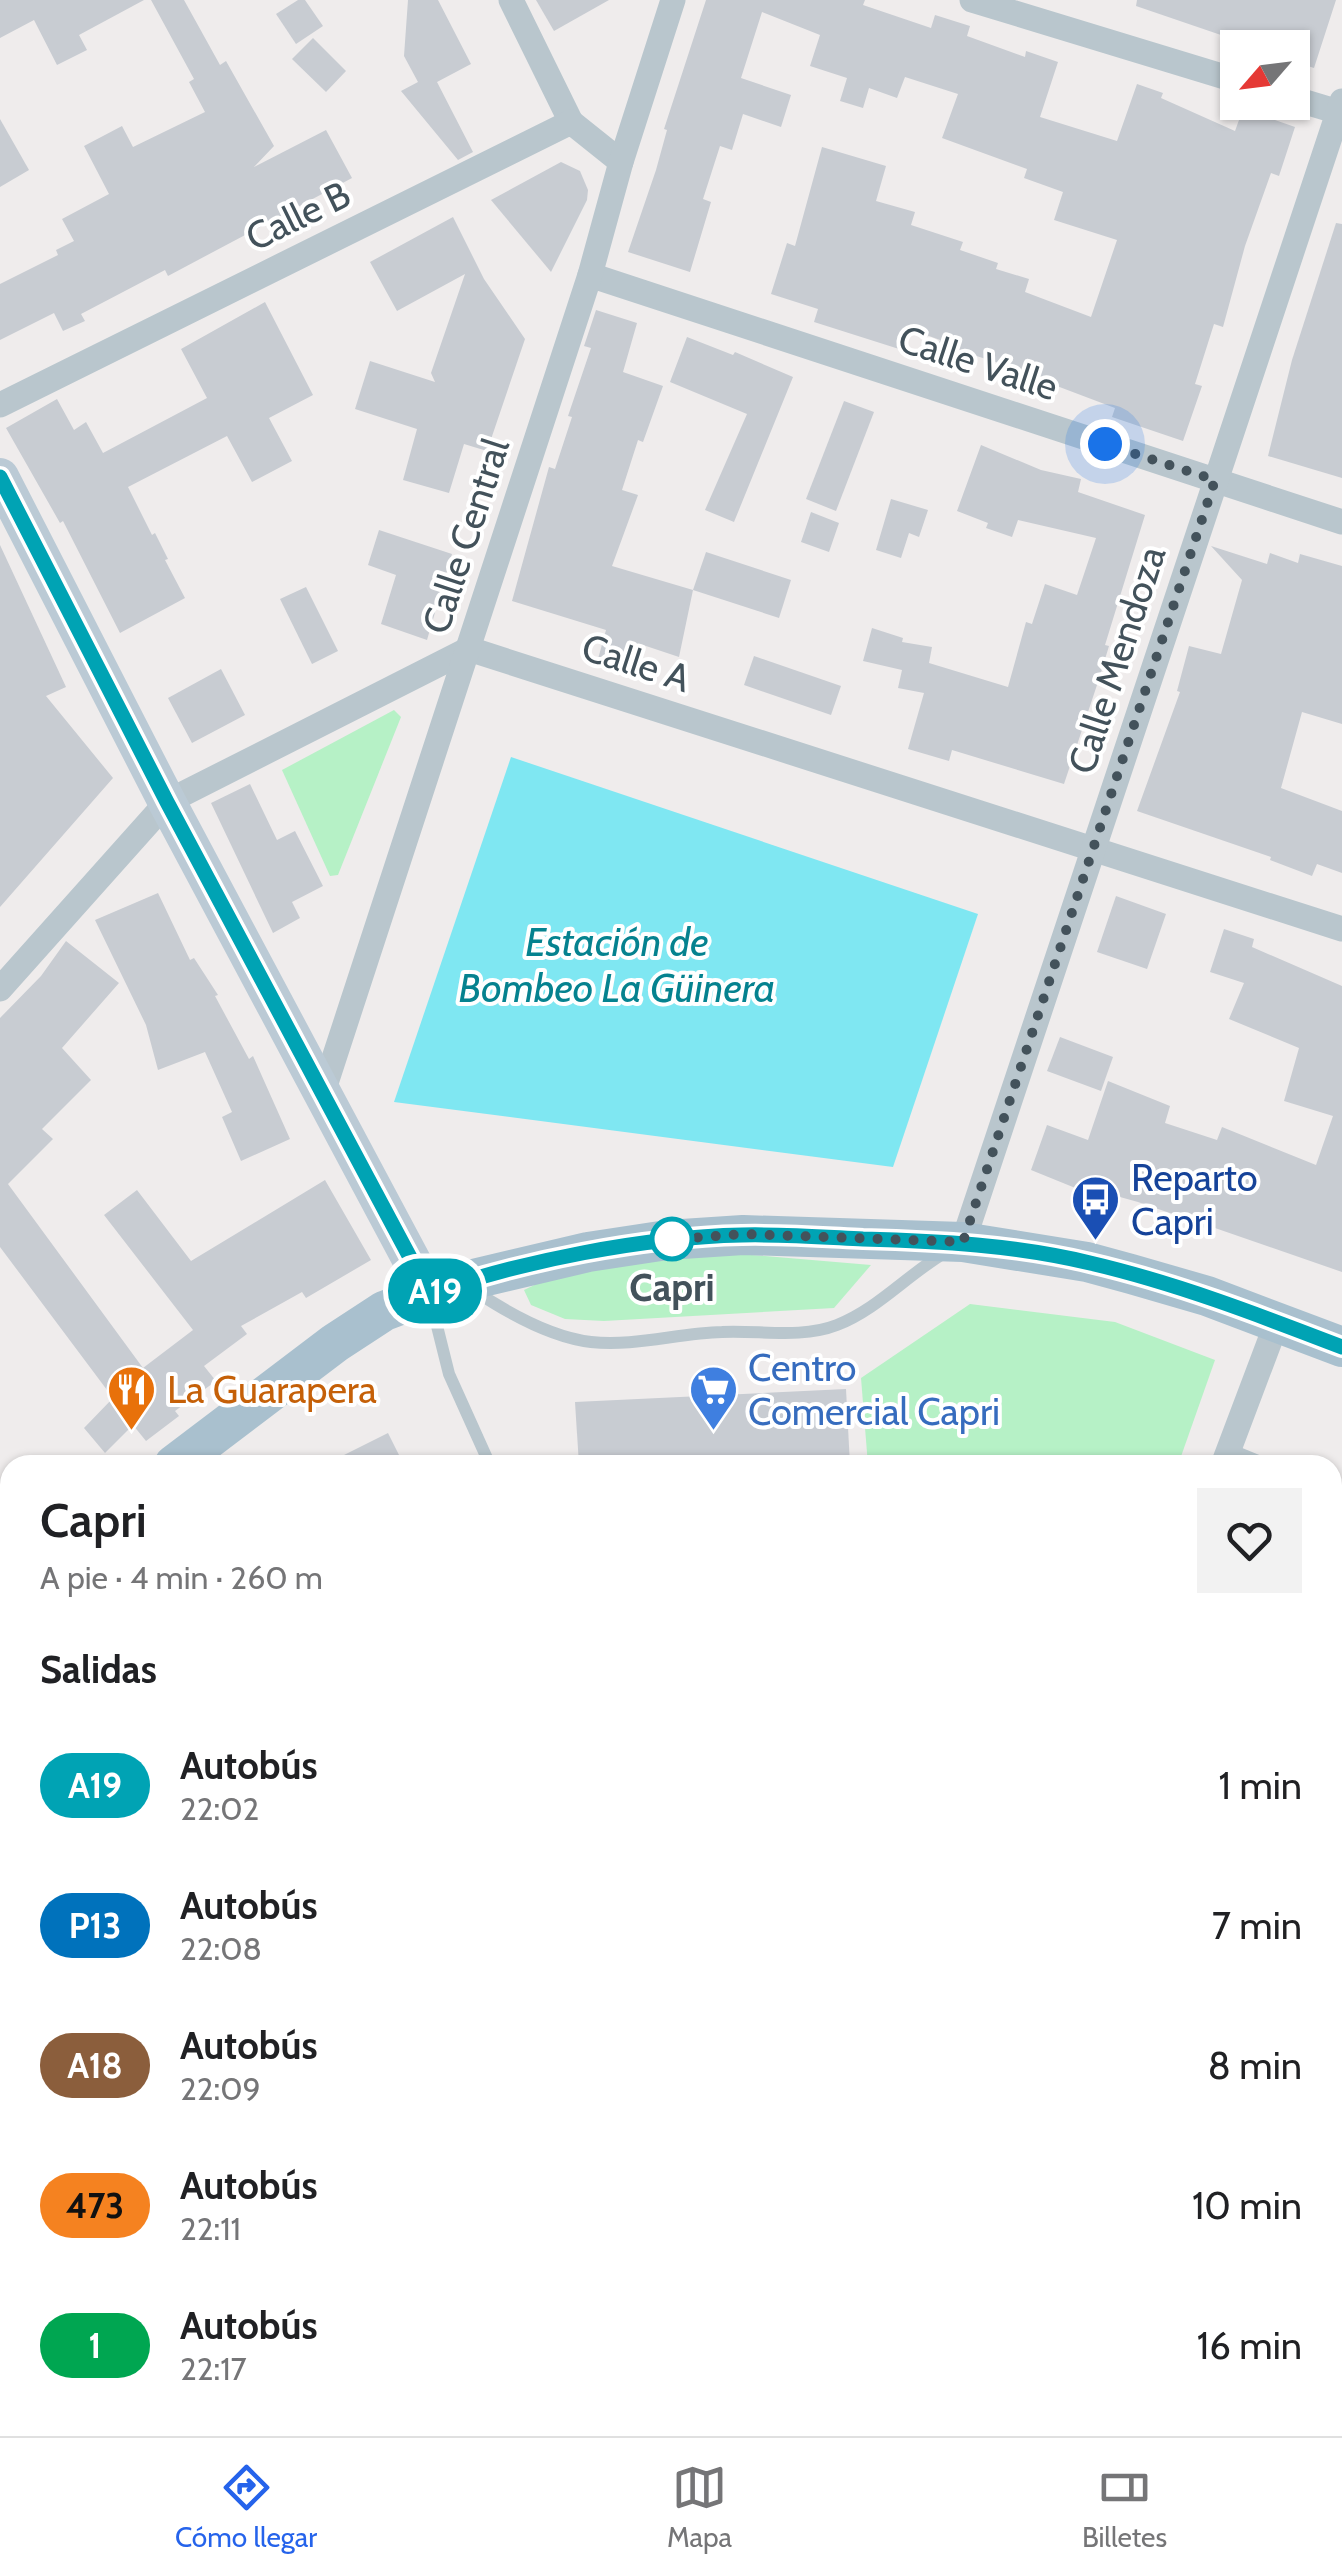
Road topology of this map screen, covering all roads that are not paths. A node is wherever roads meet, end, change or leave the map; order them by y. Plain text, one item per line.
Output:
1 (511, 0) edge
2 (673, 0) edge
3 (972, 0) edge
4 (1220, 76) edge
5 (1310, 102) edge
6 (1341, 108) edge
7 (571, 122) junction
8 (621, 162) junction
9 (590, 275) junction
10 (0, 405) edge
11 (0, 477) edge
12 (1215, 480) junction
13 (1342, 522) edge
14 (469, 649) junction
15 (167, 802) junction
16 (1094, 848) junction
17 (1342, 930) edge
18 (0, 990) edge
19 (324, 1092) junction
20 (963, 1242) junction
21 (445, 1288) junction
22 (1277, 1322) junction
23 (1342, 1348) edge
24 (187, 1455) edge
25 (486, 1455) edge
26 (1227, 1455) edge

1 - 7 street
2 - 8 street, Calle Central
3 - 4 street
5 - 6 street
6 - 12 street, Calle Mendoza
7 - 8 street
7 - 10 street, Calle B
8 - 9 street, Calle Central
9 - 12 street, Calle Valle
9 - 14 street, Calle Central
11 - 15 main road
12 - 13 street, Calle Valle
12 - 16 street, Calle Mendoza
14 - 15 street
14 - 16 street, Calle A
14 - 19 street, Calle Central
15 - 18 street
15 - 19 main road
16 - 17 street, Calle A
16 - 20 street, Calle Mendoza
19 - 21 main road
20 - 21 main road
20 - 21 lane
20 - 22 main road
21 - 24 main road
21 - 25 lane
22 - 23 main road
22 - 26 street

